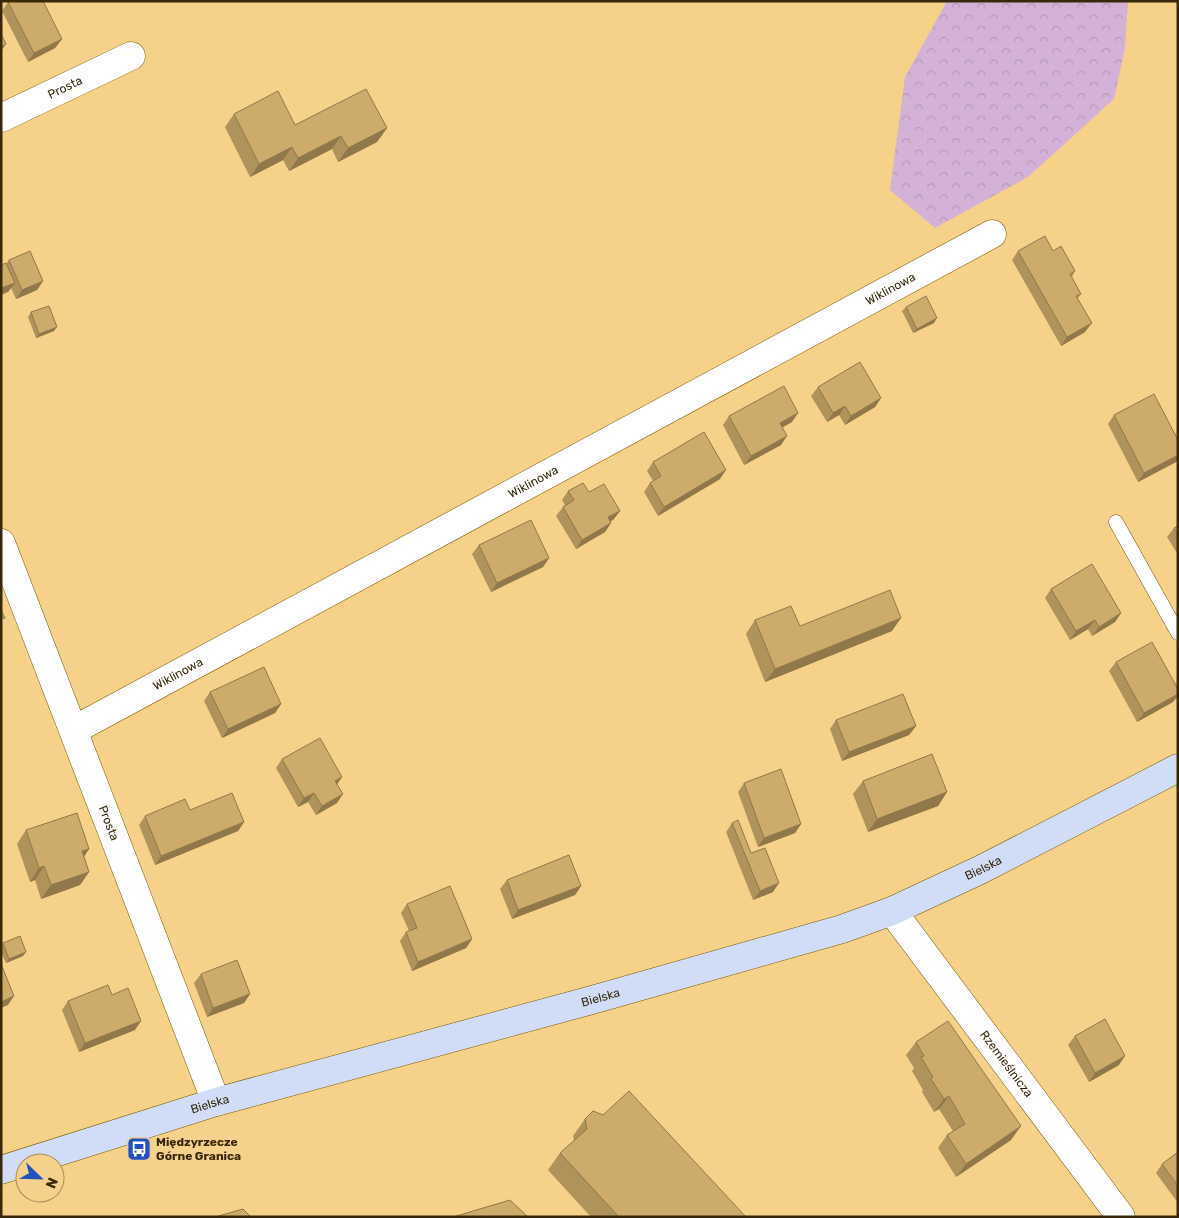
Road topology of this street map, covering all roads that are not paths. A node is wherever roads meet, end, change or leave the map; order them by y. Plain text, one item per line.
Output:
1 (131, 56) dead end
2 (1, 118) edge
3 (992, 234) dead end
4 (1116, 522) dead end
5 (1, 543) edge
6 (1178, 633) edge
7 (74, 730) junction
8 (1178, 768) edge
9 (892, 911) junction
10 (216, 1102) junction
11 (1, 1170) edge
12 (1121, 1217) edge

1 - 2 street, Prosta
3 - 7 street, Wiklinowa
4 - 6 lane
5 - 7 street, Prosta
7 - 10 street, Prosta
8 - 9 street, Bielska
9 - 10 street, Bielska
9 - 12 street, Rzemieślnicza
10 - 11 street, Bielska

